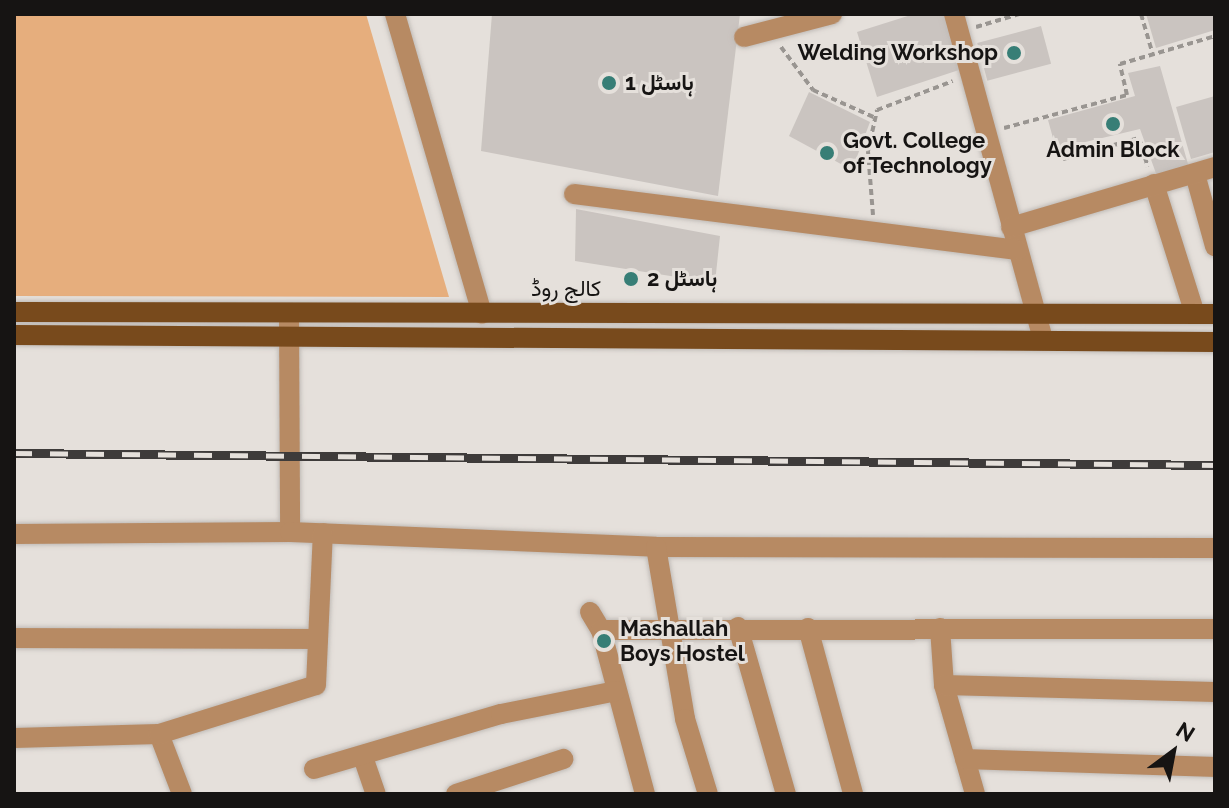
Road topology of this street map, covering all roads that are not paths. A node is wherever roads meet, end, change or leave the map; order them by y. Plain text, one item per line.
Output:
1 (395, 14) edge
2 (832, 14) edge
3 (956, 23) edge
4 (744, 37) dead end
5 (1215, 167) edge
6 (1195, 174) junction
7 (1154, 184) junction
8 (574, 194) dead end
9 (1011, 227) junction
10 (1215, 246) edge
11 (1017, 250) junction
12 (1035, 311) junction
13 (14, 312) edge
14 (289, 314) junction
15 (482, 314) junction
16 (1205, 314) edge
17 (14, 335) edge
18 (291, 337) junction
19 (1043, 340) junction
20 (1215, 342) edge
21 (290, 532) junction
22 (323, 533) junction
23 (14, 534) edge
24 (656, 547) junction
25 (1215, 548) edge
26 (668, 627) junction
27 (738, 627) junction
28 (808, 628) junction
29 (940, 628) junction
30 (1215, 629) edge
31 (14, 638) edge
32 (318, 639) junction
33 (944, 685) junction
34 (616, 691) junction
35 (1215, 692) edge
36 (159, 734) junction
37 (14, 738) edge
38 (363, 757) junction
39 (563, 759) dead end
40 (965, 759) junction
41 (1215, 767) edge
42 (314, 769) dead end
43 (182, 794) edge
44 (376, 794) edge
45 (456, 794) edge
46 (645, 794) edge
47 (708, 794) edge
48 (786, 794) edge
49 (853, 794) edge
50 (975, 794) edge

1 - 15 street
2 - 4 street
3 - 9 street
5 - 6 street
6 - 7 street
6 - 10 street
7 - 9 street
7 - 16 street
8 - 11 street
9 - 11 street
11 - 12 street
12 - 15 main road, کالج روڈ
12 - 16 main road, کالج روڈ
12 - 19 street
13 - 14 main road, کالج روڈ
14 - 15 main road, کالج روڈ
14 - 18 street
17 - 18 main road
18 - 19 main road
18 - 21 street
19 - 20 main road
21 - 22 street
21 - 23 street
22 - 24 street
22 - 32 street
24 - 25 street
24 - 26 street
26 - 27 street
26 - 34 street
26 - 47 street
27 - 28 street
27 - 48 street
28 - 29 street
28 - 49 street
29 - 30 street
29 - 33 street
31 - 32 street
32 - 36 street
33 - 35 street
33 - 40 street
34 - 38 street
34 - 46 street
36 - 37 street
36 - 43 street
38 - 42 street
38 - 44 street
39 - 45 street
40 - 41 street
40 - 50 street

